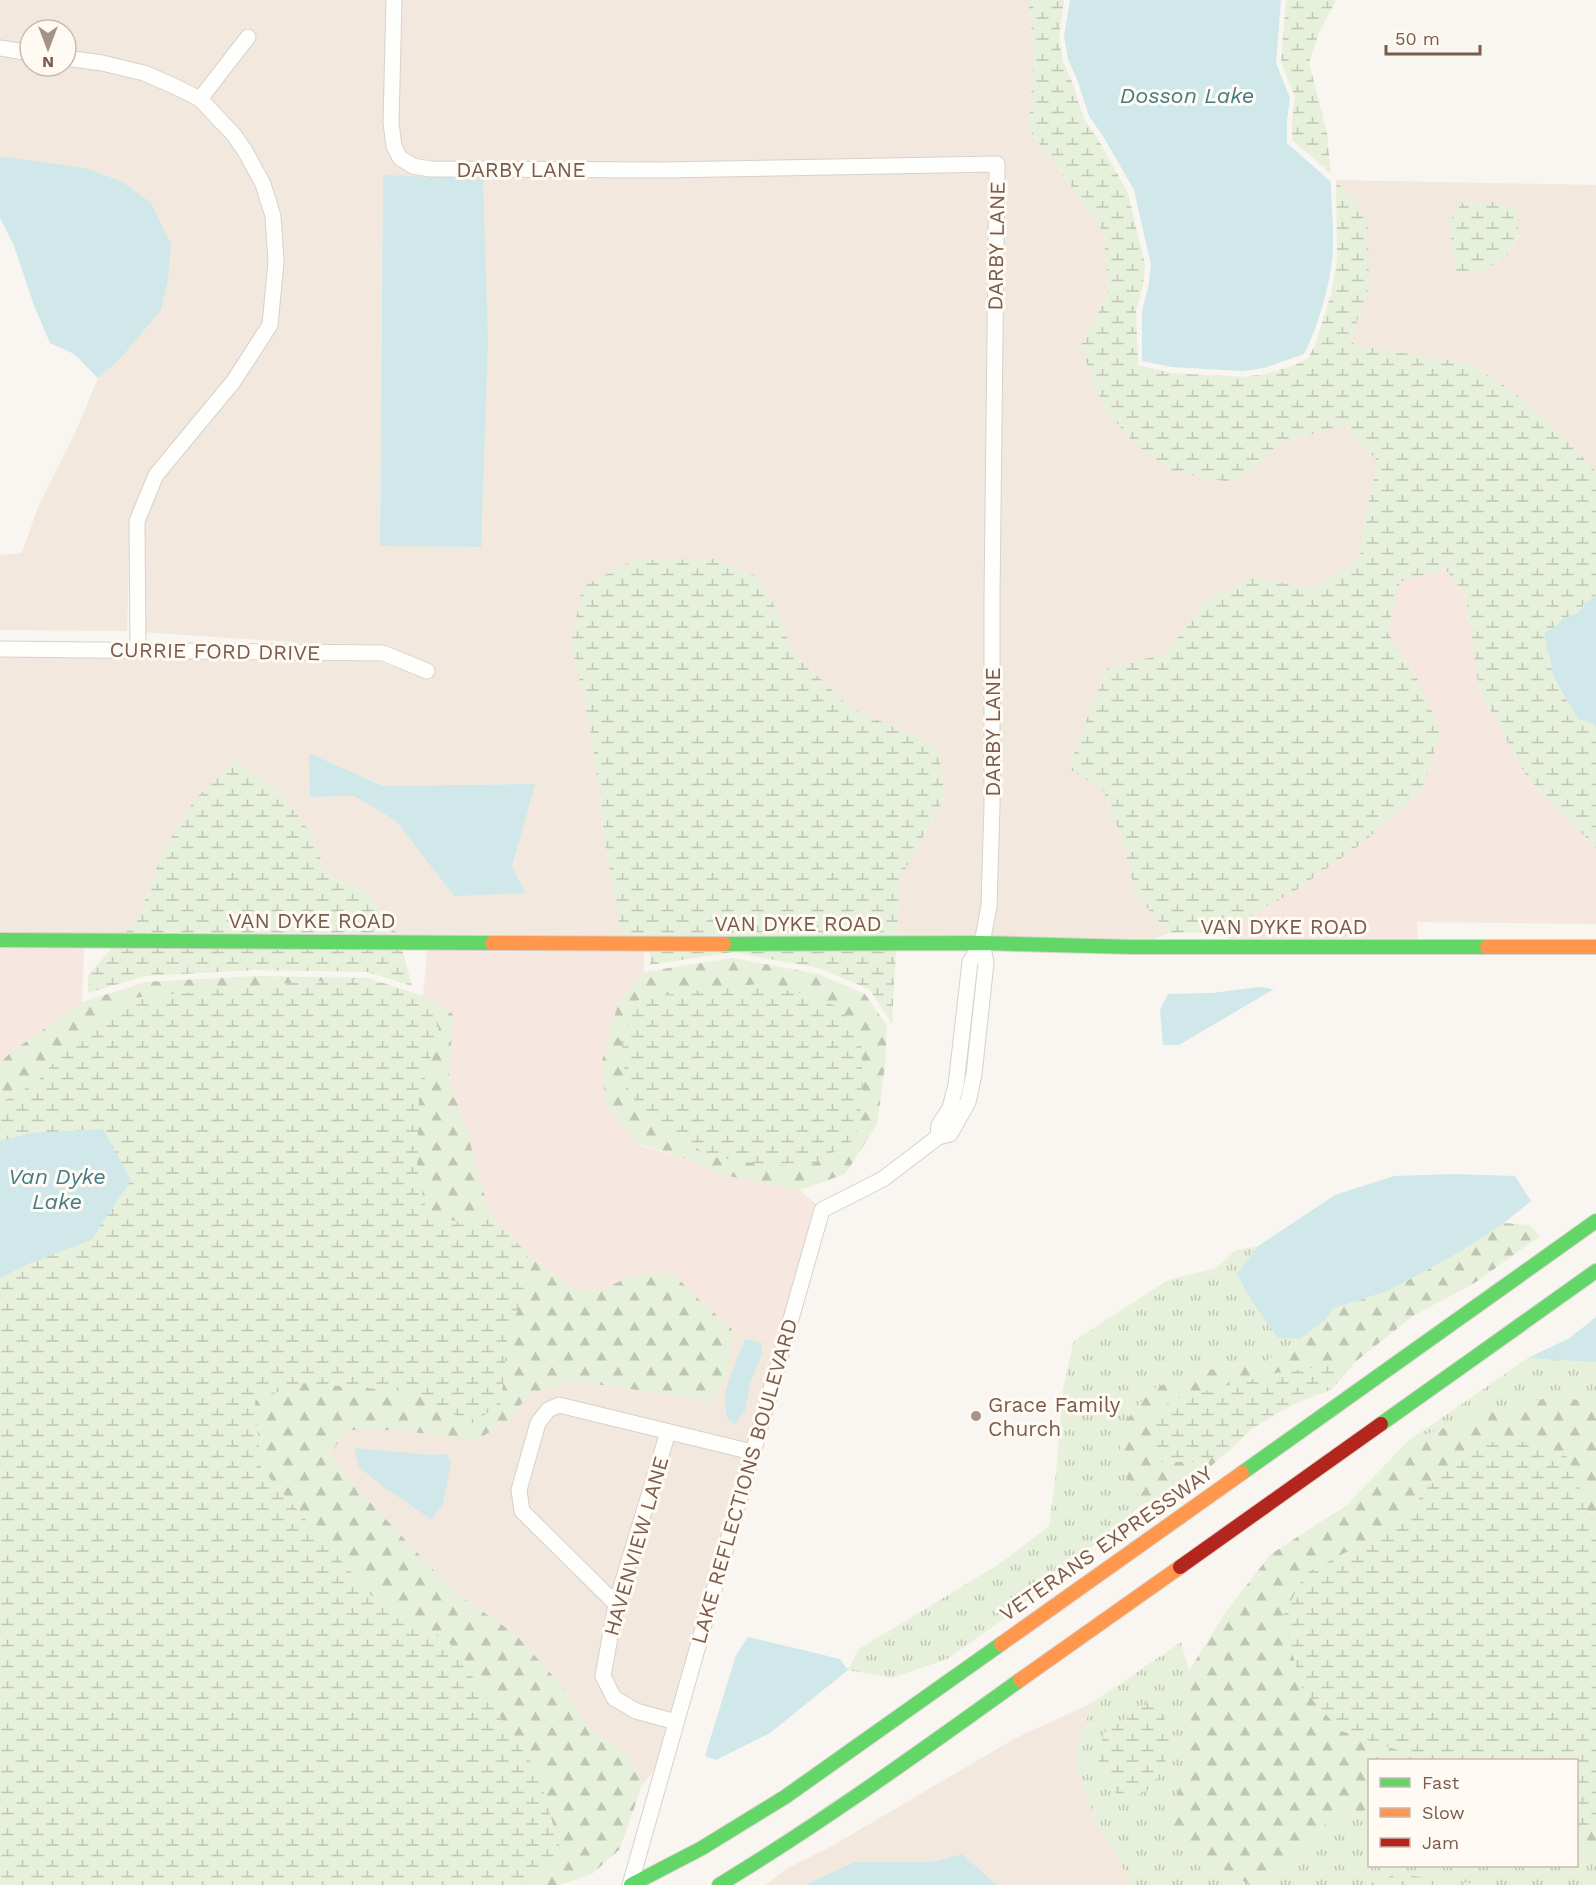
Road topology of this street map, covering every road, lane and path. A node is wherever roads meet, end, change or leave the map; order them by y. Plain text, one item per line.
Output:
1 (394, 0) edge
2 (248, 37) dead end
3 (0, 48) edge
4 (18, 51) edge
5 (78, 60) edge
6 (200, 99) junction
7 (0, 649) edge
8 (138, 650) junction
9 (427, 671) dead end
10 (0, 940) edge
11 (982, 943) junction
12 (1596, 947) edge
13 (1596, 1221) edge
14 (1596, 1271) edge
15 (668, 1432) junction
16 (752, 1452) junction
17 (616, 1604) junction
18 (676, 1722) junction
19 (631, 1885) edge
20 (719, 1885) edge

1 - 11 street, DARBY LANE
2 - 6 street
3 - 4 street
5 - 6 street
6 - 8 street
7 - 8 street, CURRIE FORD DRIVE
8 - 9 street, CURRIE FORD DRIVE
10 - 11 main road, VAN DYKE ROAD
11 - 12 main road, VAN DYKE ROAD
11 - 16 street, LAKE REFLECTIONS BOULEVARD
13 - 19 main road, VETERANS EXPRESSWAY
14 - 20 main road
15 - 16 street
15 - 17 street, HAVENVIEW LANE
15 - 17 street
16 - 18 street, LAKE REFLECTIONS BOULEVARD
17 - 18 street, HAVENVIEW LANE
18 - 19 street, LAKE REFLECTIONS BOULEVARD

